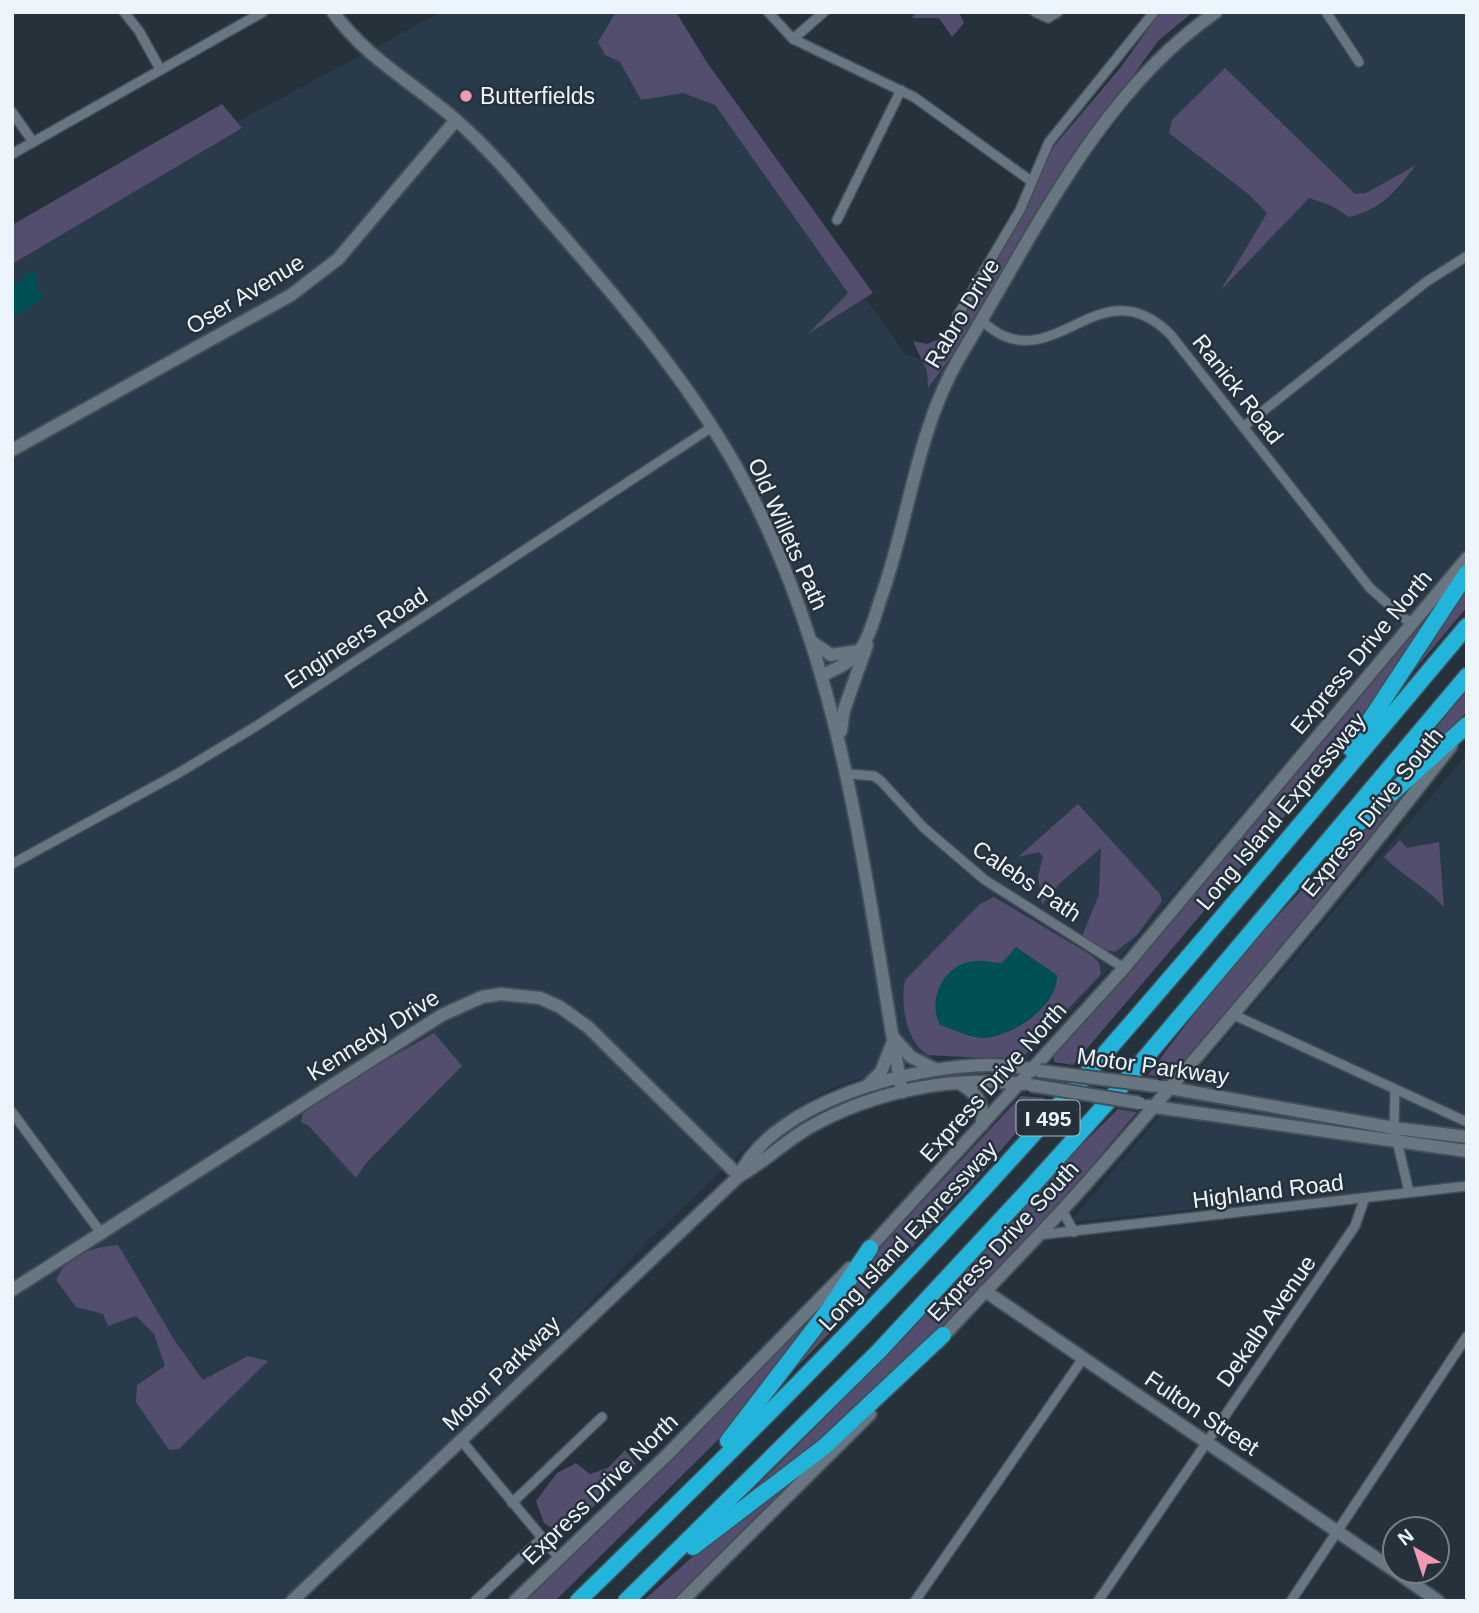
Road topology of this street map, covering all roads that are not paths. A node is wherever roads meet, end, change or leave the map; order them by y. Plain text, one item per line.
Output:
1 (124, 12) edge
2 (333, 12) edge
3 (768, 12) edge
4 (824, 12) edge
5 (1035, 12) edge
6 (1058, 12) edge
7 (1154, 12) edge
8 (1216, 12) edge
9 (1326, 12) edge
10 (261, 13) edge
11 (793, 39) junction
12 (1359, 62) dead end
13 (160, 69) junction
14 (901, 90) junction
15 (12, 112) edge
16 (456, 120) junction
17 (33, 142) junction
18 (12, 154) edge
19 (1031, 181) junction
20 (837, 220) dead end
21 (1467, 256) edge
22 (958, 315) dead end
23 (982, 321) junction
24 (712, 427) junction
25 (1243, 427) junction
26 (12, 450) edge
27 (1467, 558) edge
28 (1467, 573) edge
29 (1410, 624) junction
30 (1467, 626) edge
31 (870, 629) junction
32 (812, 642) junction
33 (859, 651) junction
34 (823, 675) junction
35 (1467, 676) edge
36 (1467, 726) edge
37 (840, 738) junction
38 (849, 774) junction
39 (12, 864) edge
40 (1300, 872) junction
41 (1247, 886) junction
42 (1124, 968) junction
43 (1234, 1015) junction
44 (893, 1037) junction
45 (1193, 1064) junction
46 (936, 1070) junction
47 (1036, 1070) junction
48 (900, 1076) junction
49 (958, 1083) junction
50 (1025, 1084) junction
51 (866, 1087) junction
52 (1170, 1088) junction
53 (1395, 1090) junction
54 (902, 1092) junction
55 (1203, 1094) junction
56 (1153, 1107) junction
57 (12, 1112) edge
58 (1467, 1122) edge
59 (982, 1125) junction
60 (1394, 1128) junction
61 (1467, 1137) edge
62 (1398, 1143) junction
63 (1467, 1151) edge
64 (739, 1176) junction
65 (1467, 1186) edge
66 (1409, 1192) junction
67 (1364, 1200) junction
68 (1062, 1210) junction
69 (1073, 1232) junction
70 (101, 1233) junction
71 (1038, 1235) junction
72 (870, 1248) junction
73 (12, 1290) edge
74 (985, 1291) junction
75 (943, 1335) junction
76 (1467, 1336) edge
77 (1084, 1357) junction
78 (602, 1417) dead end
79 (461, 1440) junction
80 (1206, 1442) junction
81 (512, 1503) junction
82 (1339, 1532) junction
83 (542, 1538) junction
84 (559, 1558) junction
85 (1381, 1561) edge
86 (597, 1582) junction
87 (1415, 1585) edge
88 (689, 1598) edge
89 (292, 1601) edge
90 (475, 1601) edge
91 (515, 1601) edge
92 (578, 1601) edge
93 (628, 1601) edge
94 (915, 1601) edge
95 (1098, 1601) edge
96 (1291, 1601) edge
97 (1438, 1601) edge

1 - 13 street
2 - 16 main road, Old Willets Path
3 - 11 street
4 - 11 street
5 - 6 street
7 - 19 street
8 - 23 main road, Rabro Drive
9 - 12 street
10 - 13 street
11 - 14 street
13 - 17 street
14 - 19 street
14 - 20 street
15 - 17 street
16 - 24 main road, Old Willets Path
16 - 26 main road, Oser Avenue
17 - 18 street
19 - 22 street
21 - 25 street
23 - 25 street, Ranick Road
23 - 31 main road, Rabro Drive
24 - 32 main road, Old Willets Path
24 - 39 street, Engineers Road
25 - 29 street, Ranick Road
27 - 29 main road, Express Drive North
28 - 41 highway
29 - 42 main road, Express Drive North
30 - 41 highway, Long Island Expressway / I 495
31 - 33 main road, Rabro Drive
31 - 37 main road
32 - 33 main road
32 - 34 main road, Old Willets Path
33 - 34 main road, Rabro Drive
34 - 37 main road, Old Willets Path
35 - 40 highway, I 495
36 - 40 highway
36 - 43 main road, Express Drive South
37 - 38 main road, Old Willets Path
38 - 42 street, Calebs Path
38 - 44 main road, Old Willets Path
40 - 93 highway, I 495
41 - 86 highway, Long Island Expressway / I 495
42 - 47 main road, Express Drive North
43 - 45 main road, Express Drive South
43 - 53 street
44 - 46 main road
44 - 48 main road, Old Willets Path
44 - 51 main road
45 - 52 main road, Express Drive South
45 - 55 main road
46 - 47 main road, Motor Parkway
46 - 48 main road, Motor Parkway
47 - 50 main road, Express Drive North
47 - 52 main road, Motor Parkway, bridge
48 - 51 main road, Motor Parkway
48 - 54 main road, Old Willets Path
49 - 50 main road, Motor Parkway
49 - 54 main road, Motor Parkway
49 - 59 main road
50 - 56 main road, Motor Parkway, bridge
50 - 59 main road, Express Drive North
51 - 64 main road, Motor Parkway
52 - 55 main road, Motor Parkway
52 - 56 main road, Express Drive South
53 - 58 street
53 - 60 street
54 - 64 main road, Motor Parkway
55 - 60 main road, Motor Parkway
56 - 62 main road, Motor Parkway
56 - 68 main road, Express Drive South
57 - 70 street
59 - 72 main road, Express Drive North
60 - 61 main road, Motor Parkway
60 - 62 street
62 - 63 main road, Motor Parkway
62 - 66 street
64 - 70 main road, Kennedy Drive
64 - 79 main road, Motor Parkway
65 - 66 street, Highland Road
66 - 67 street, Highland Road
67 - 69 street, Highland Road
67 - 80 street, Dekalb Avenue
68 - 69 street
68 - 71 main road, Express Drive South
69 - 71 street, Highland Road
70 - 73 main road, Kennedy Drive
71 - 74 main road, Express Drive South
72 - 84 main road, Express Drive North
72 - 86 highway
74 - 75 main road, Express Drive South
74 - 77 main road, Fulton Street
75 - 88 main road, Express Drive South
75 - 93 highway
76 - 82 street
77 - 80 main road, Fulton Street
77 - 94 street
78 - 81 street
79 - 81 street
79 - 89 main road, Motor Parkway
80 - 82 main road, Fulton Street
80 - 95 street, Dekalb Avenue
81 - 83 street
82 - 85 main road, Fulton Street
82 - 96 street
83 - 84 street
83 - 90 street
84 - 91 main road, Express Drive North
86 - 92 highway, Long Island Expressway / I 495
87 - 97 main road, Fulton Street

